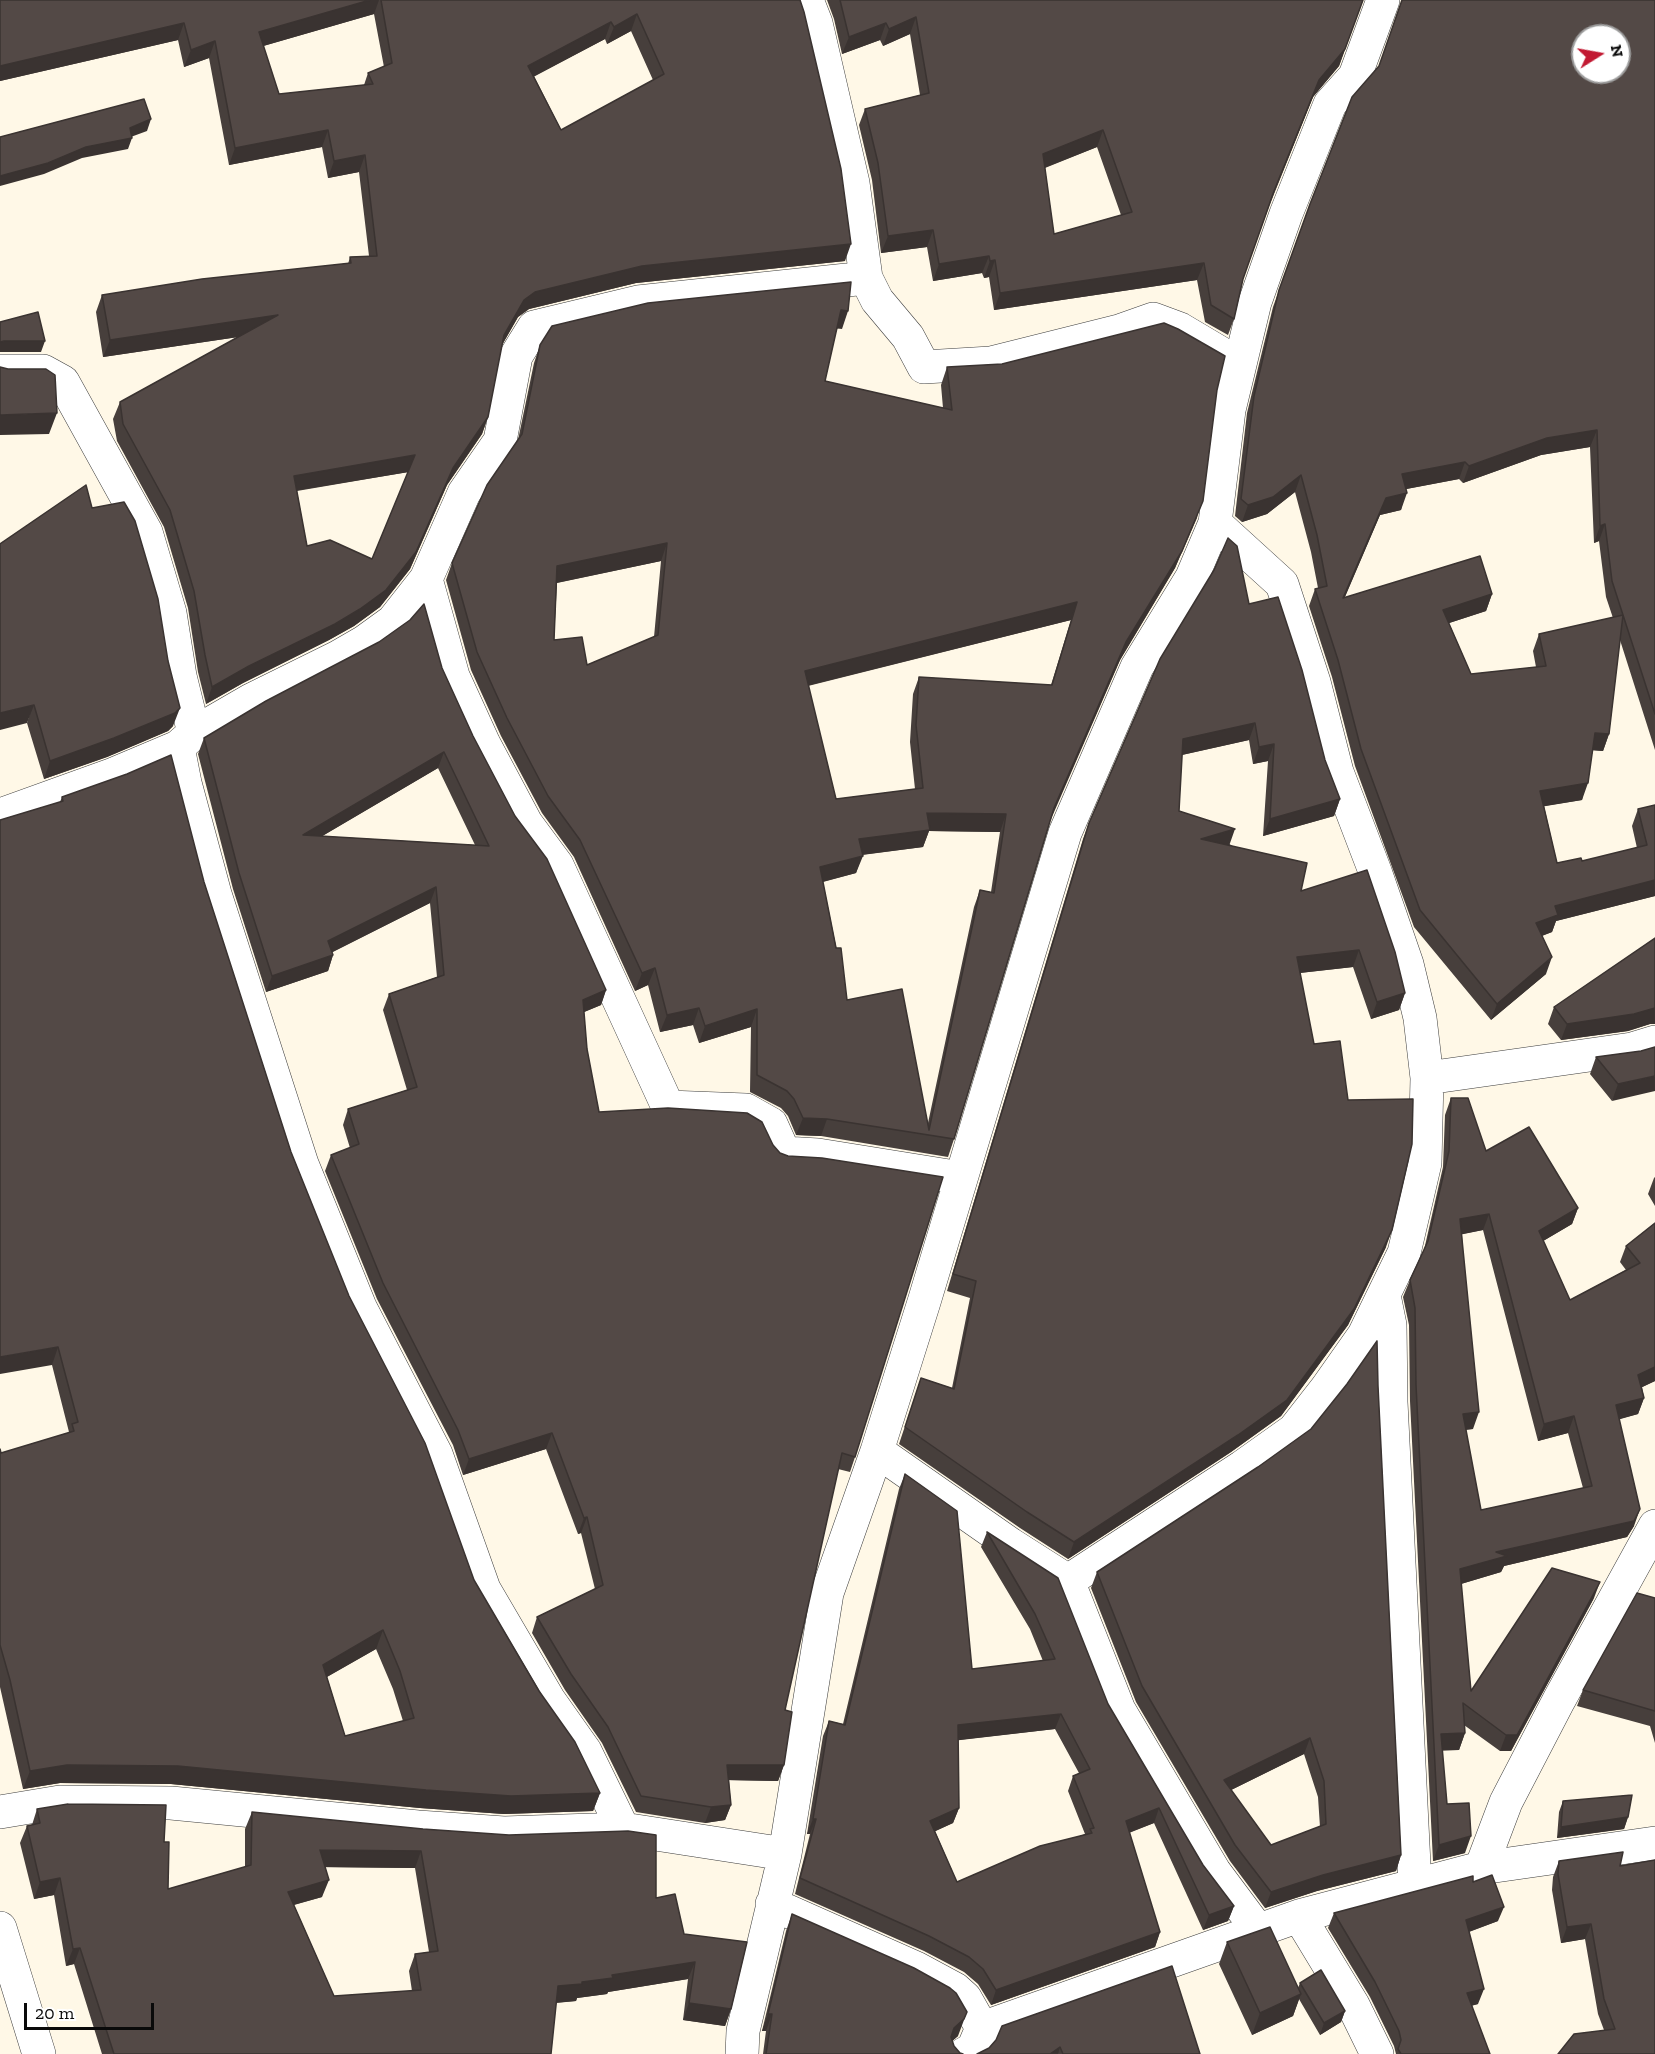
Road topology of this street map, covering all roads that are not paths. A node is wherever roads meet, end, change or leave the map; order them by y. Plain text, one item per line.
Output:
1 (807, 0) edge
2 (1383, 0) edge
3 (866, 279) junction
4 (1239, 364) junction
5 (0, 371) edge
6 (1215, 523) junction
7 (426, 579) junction
8 (186, 740) junction
9 (0, 815) edge
10 (1655, 1042) edge
11 (1427, 1078) junction
12 (961, 1178) junction
13 (1384, 1295) junction
14 (877, 1451) junction
15 (1655, 1526) edge
16 (1068, 1581) junction
17 (0, 1812) edge
18 (623, 1829) junction
19 (1655, 1843) edge
20 (785, 1854) junction
21 (1481, 1868) junction
22 (1415, 1885) junction
23 (772, 1904) junction
24 (1299, 1916) junction
25 (0, 1928) edge
26 (1258, 1930) junction
27 (973, 2041) edge
28 (39, 2054) edge
29 (742, 2054) edge
30 (1377, 2054) edge

1 - 3 street
2 - 4 street
3 - 4 street
3 - 7 street
4 - 6 street
5 - 8 street
6 - 11 street
6 - 12 street
7 - 8 street
7 - 12 street
8 - 9 street
8 - 18 street
10 - 11 street
11 - 13 street
12 - 14 street
13 - 16 street
13 - 22 street
14 - 16 street
14 - 20 street
15 - 21 street
16 - 26 street
17 - 18 street
18 - 20 street
19 - 21 street
20 - 23 street
21 - 22 street
22 - 24 street
23 - 27 street
23 - 29 street
24 - 26 street
24 - 30 street
25 - 28 street
26 - 27 street

